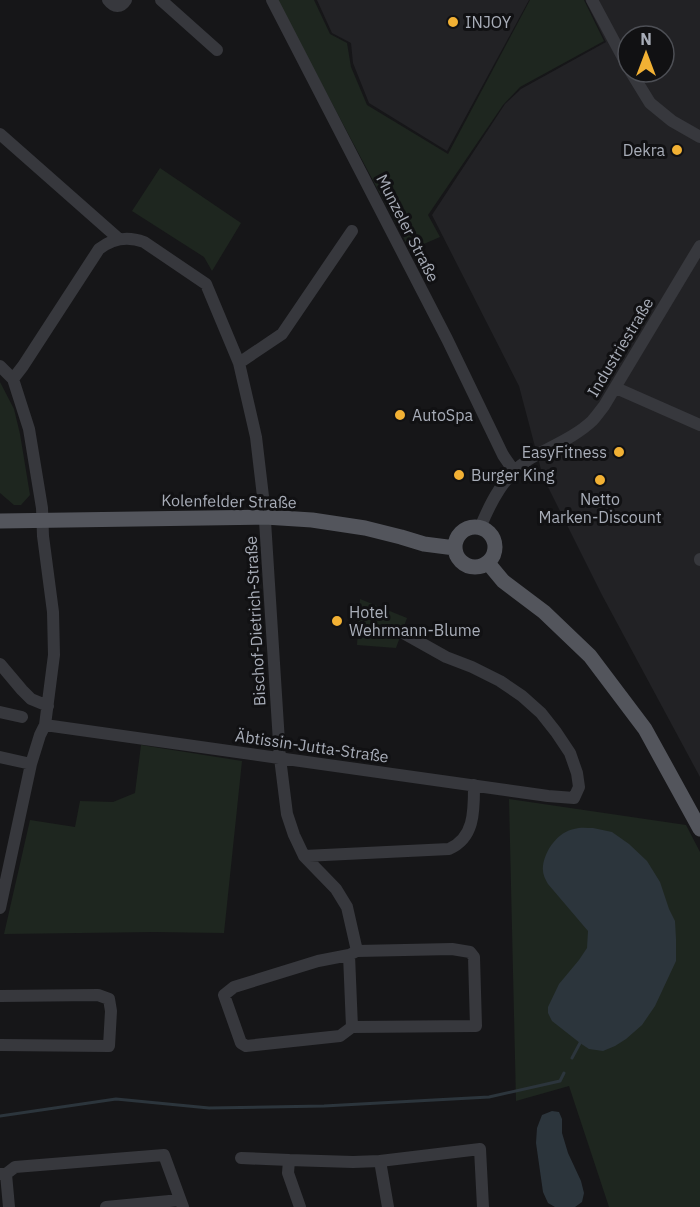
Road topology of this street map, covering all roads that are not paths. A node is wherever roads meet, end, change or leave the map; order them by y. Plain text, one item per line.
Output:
1 (108, 0) edge
2 (126, 0) edge
3 (161, 0) edge
4 (272, 0) edge
5 (592, 0) edge
6 (616, 45) edge
7 (217, 51) dead end
8 (638, 84) edge
9 (0, 134) edge
10 (700, 137) edge
11 (351, 231) dead end
12 (119, 239) junction
13 (700, 246) edge
14 (239, 363) junction
15 (0, 366) edge
16 (14, 379) junction
17 (616, 388) junction
18 (700, 425) edge
19 (514, 471) junction
20 (265, 517) junction
21 (43, 520) junction
22 (0, 521) edge
23 (480, 528) junction
24 (455, 548) junction
25 (488, 563) junction
26 (405, 634) dead end
27 (0, 664) edge
28 (48, 706) junction
29 (0, 712) edge
30 (22, 717) dead end
31 (45, 724) junction
32 (0, 757) edge
33 (280, 758) junction
34 (31, 764) junction
35 (474, 785) junction
36 (700, 829) edge
37 (304, 856) junction
38 (5, 858) edge
39 (0, 908) edge
40 (353, 953) junction
41 (0, 996) edge
42 (352, 1028) junction
43 (0, 1046) edge
44 (241, 1158) dead end
45 (289, 1160) junction
46 (380, 1161) junction
47 (3, 1174) edge
48 (182, 1203) edge
49 (9, 1207) edge
50 (106, 1207) edge
51 (300, 1207) edge
52 (388, 1207) edge
53 (483, 1207) edge

1 - 2 street
3 - 7 street
4 - 19 street, Munzeler Straße
5 - 6 street
8 - 10 street
9 - 12 street
11 - 14 street
12 - 14 street, Bischof-Dietrich-Straße
12 - 16 street
13 - 17 street, Industriestraße
14 - 20 street, Bischof-Dietrich-Straße
15 - 16 street
16 - 21 street
17 - 18 street
17 - 19 street, Industriestraße
19 - 23 street, Industriestraße
20 - 21 main road, Kolenfelder Straße
20 - 24 main road, Kolenfelder Straße
20 - 33 street, Bischof-Dietrich-Straße
21 - 22 main road, Kolenfelder Straße
21 - 28 street
23 - 24 main road
23 - 25 main road
24 - 25 main road
25 - 36 main road
26 - 35 street, Äbtissin-Jutta-Straße
27 - 28 street
28 - 31 street
29 - 30 street
31 - 33 street, Äbtissin-Jutta-Straße
31 - 34 street
32 - 34 street
33 - 35 street, Äbtissin-Jutta-Straße
33 - 37 street, Bischof-Dietrich-Straße
34 - 38 street
35 - 37 street
37 - 40 street
38 - 39 street
40 - 42 street
40 - 42 street
40 - 42 street
41 - 43 street
44 - 45 street
45 - 46 street
45 - 51 street
46 - 52 street
46 - 53 street
47 - 48 street
47 - 49 street
48 - 50 street

